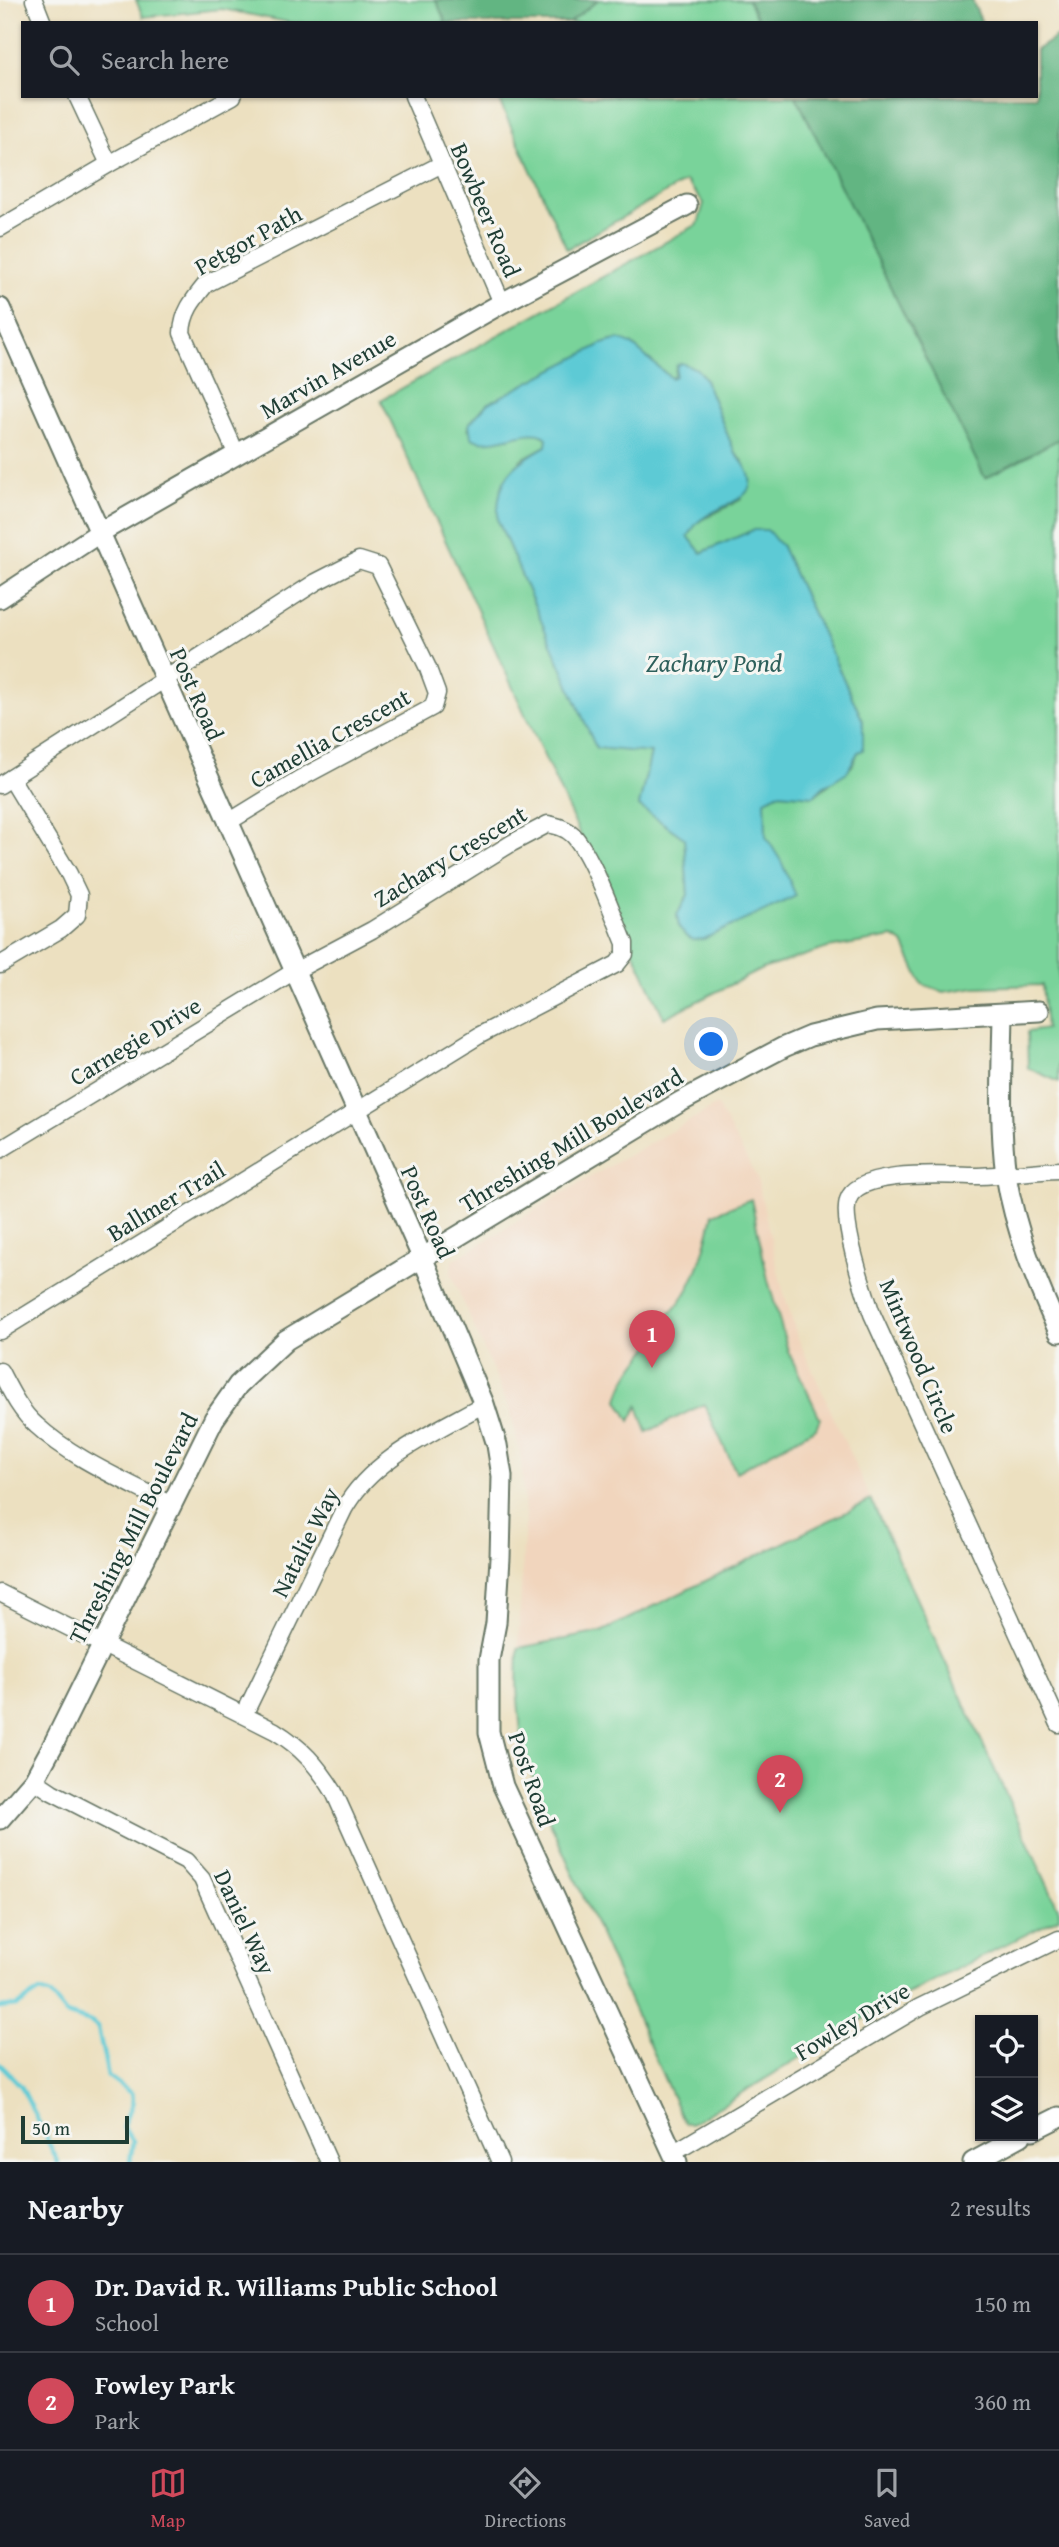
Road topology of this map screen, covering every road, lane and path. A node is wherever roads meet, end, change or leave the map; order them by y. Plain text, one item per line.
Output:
1 (34, 0) edge
2 (42, 21) edge
3 (78, 98) edge
4 (229, 98) edge
5 (413, 98) edge
6 (109, 164) junction
7 (442, 164) junction
8 (687, 205) dead end
9 (0, 228) edge
10 (502, 303) junction
11 (0, 308) edge
12 (237, 455) junction
13 (99, 533) junction
14 (0, 598) edge
15 (164, 681) junction
16 (5, 781) edge
17 (227, 822) junction
18 (0, 965) edge
19 (293, 972) junction
20 (1039, 1011) dead end
21 (1003, 1014) junction
22 (356, 1111) junction
23 (0, 1150) edge
24 (1059, 1170) edge
25 (1006, 1174) junction
26 (422, 1257) junction
27 (0, 1331) edge
28 (1059, 1332) edge
29 (0, 1371) edge
30 (484, 1404) junction
31 (171, 1504) junction
32 (0, 1593) edge
33 (103, 1643) junction
34 (244, 1715) junction
35 (1059, 1724) edge
36 (34, 1780) junction
37 (0, 1819) edge
38 (1059, 1939) edge
39 (1059, 2117) edge
40 (1038, 2128) edge
41 (1012, 2141) edge
42 (675, 2158) edge
43 (330, 2162) edge
44 (500, 2162) edge
45 (973, 2162) edge

1 - 2 street
3 - 6 street
4 - 6 street
5 - 7 street, Bowbeer Road
6 - 9 street
7 - 10 street, Bowbeer Road
7 - 12 street, Petgor Path
8 - 10 street, Marvin Avenue
10 - 12 street, Marvin Avenue
11 - 13 street, Post Road
12 - 13 street, Marvin Avenue
13 - 14 street, Marvin Avenue
13 - 15 street, Post Road
15 - 16 street, Camellia Crescent
15 - 17 street, Post Road
15 - 17 street, Camellia Crescent
16 - 18 street
17 - 19 street, Post Road
19 - 22 street, Post Road
19 - 22 street, Zachary Crescent
19 - 23 street, Carnegie Drive
20 - 21 street, Threshing Mill Boulevard
21 - 25 street
21 - 26 street, Threshing Mill Boulevard
22 - 26 street, Post Road
22 - 27 street, Ballmer Trail
24 - 25 street, Mintwood Circle
25 - 28 street
25 - 35 street, Mintwood Circle
26 - 30 street, Post Road
26 - 31 street, Threshing Mill Boulevard
29 - 31 street
30 - 34 street, Natalie Way
30 - 42 street, Post Road
31 - 33 street, Threshing Mill Boulevard
32 - 33 street
33 - 34 street
33 - 36 street, Threshing Mill Boulevard
34 - 44 street
36 - 37 street, Threshing Mill Boulevard
36 - 43 street, Daniel Way
38 - 42 street, Fowley Drive
39 - 40 street
41 - 45 street

